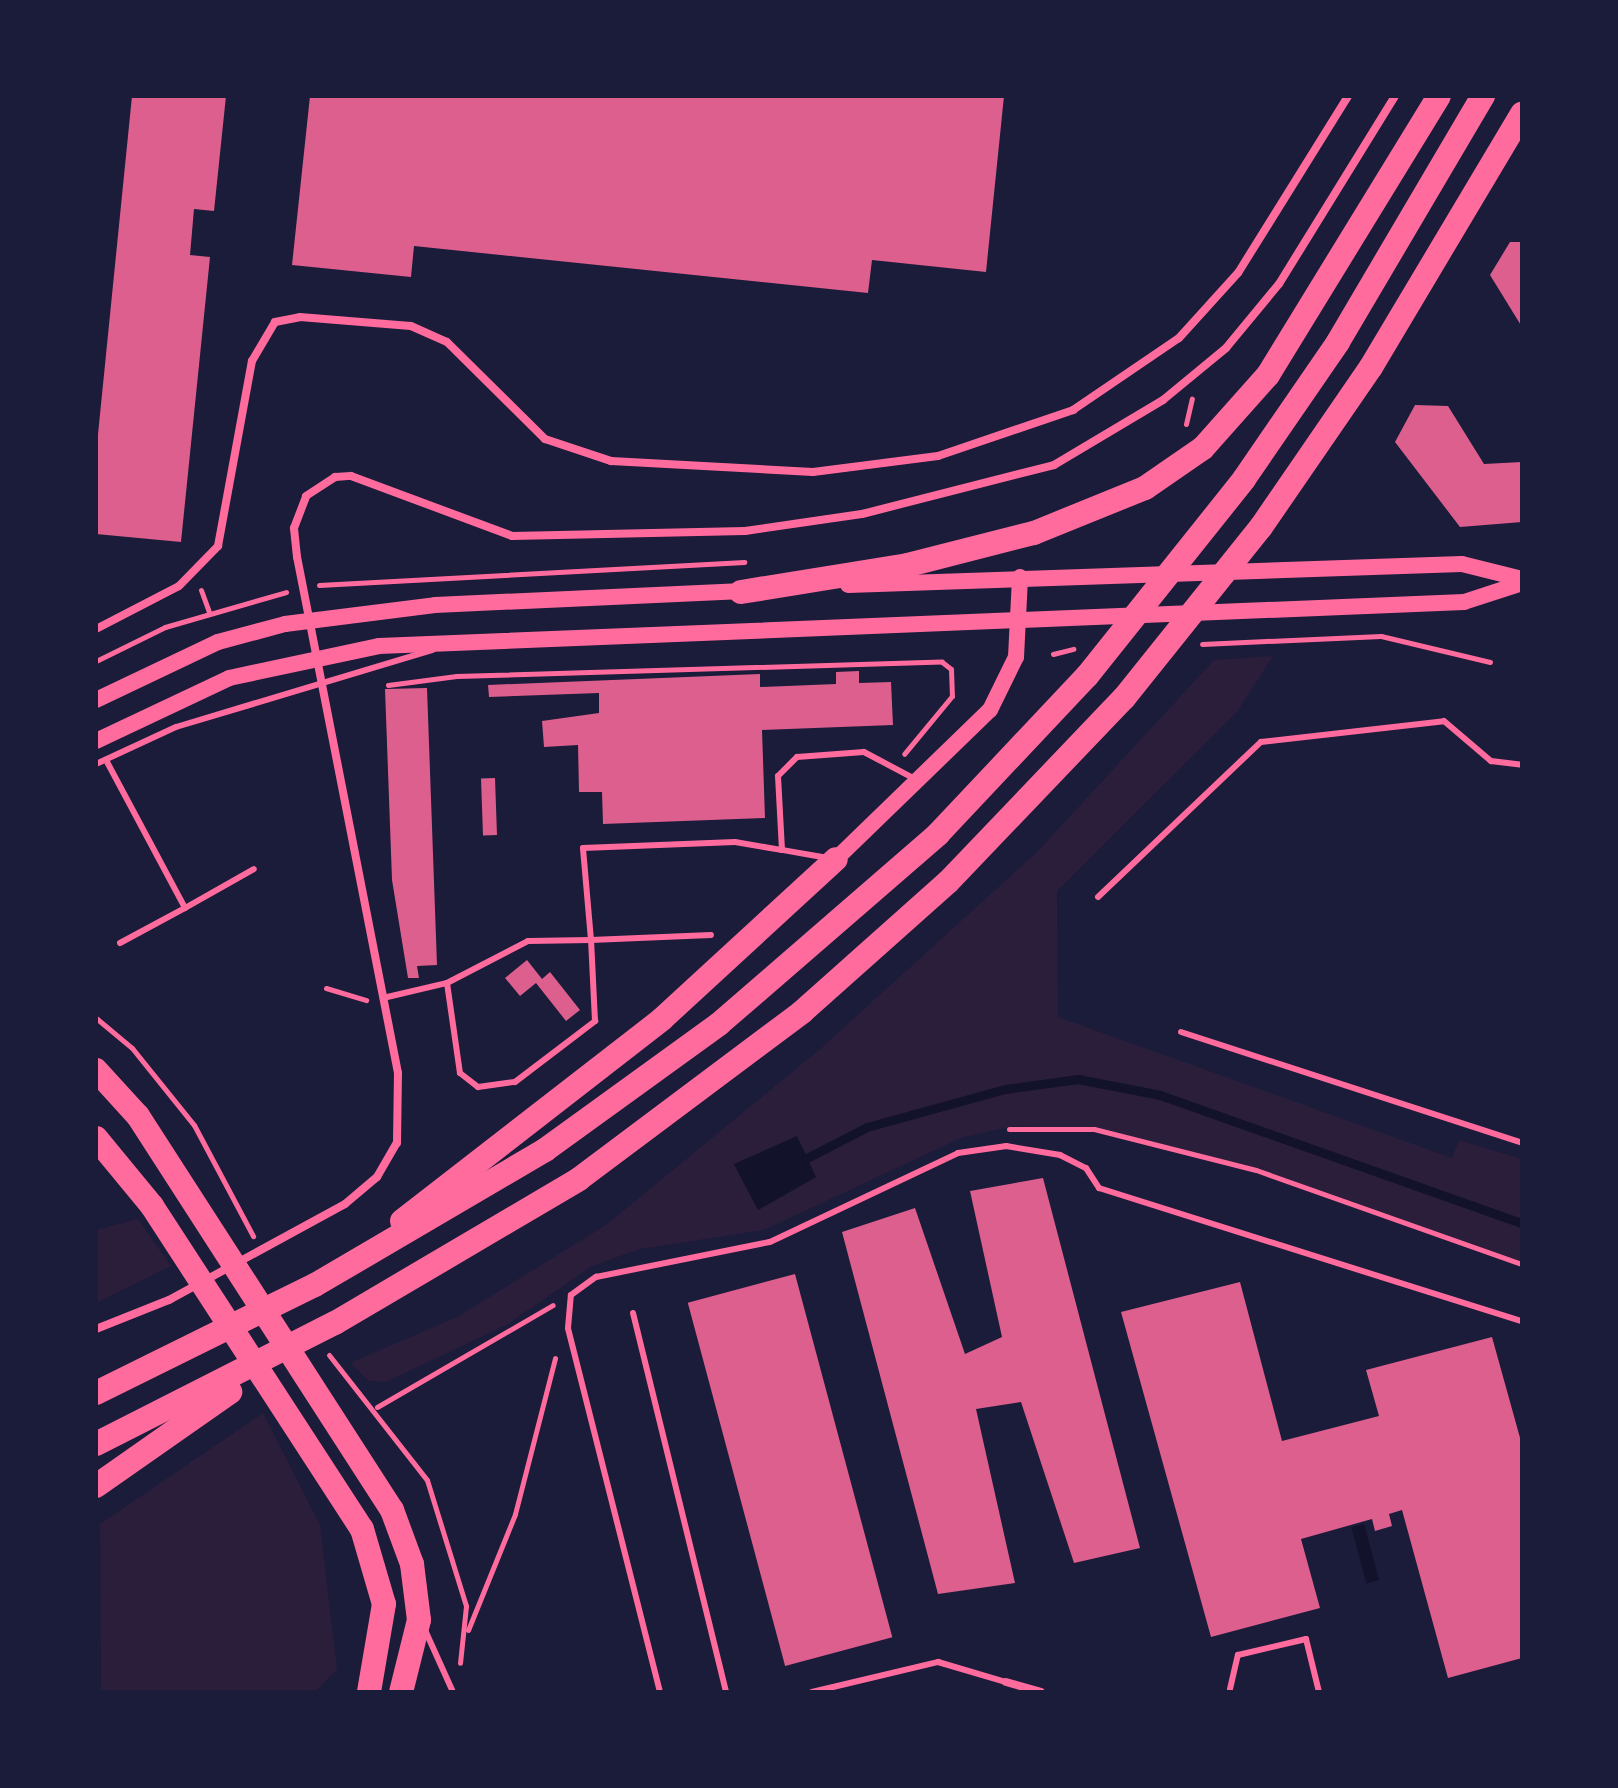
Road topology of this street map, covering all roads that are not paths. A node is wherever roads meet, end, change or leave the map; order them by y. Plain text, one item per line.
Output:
1 (1348, 96) edge
2 (1395, 96) edge
3 (1439, 96) edge
4 (1483, 96) edge
5 (1522, 114) edge
6 (1020, 577) junction
7 (1522, 581) edge
8 (741, 592) junction
9 (1020, 620) junction
10 (96, 629) edge
11 (446, 646) junction
12 (96, 700) edge
13 (96, 741) edge
14 (106, 760) junction
15 (96, 764) edge
16 (1522, 765) edge
17 (921, 783) junction
18 (782, 850) junction
19 (836, 859) junction
20 (254, 869) dead end
21 (1098, 897) dead end
22 (185, 908) junction
23 (711, 935) dead end
24 (591, 940) junction
25 (120, 943) dead end
26 (447, 983) junction
27 (383, 998) junction
28 (1181, 1032) dead end
29 (96, 1070) edge
30 (96, 1138) edge
31 (1522, 1143) edge
32 (321, 1282) junction
33 (633, 1313) dead end
34 (1522, 1321) edge
35 (96, 1329) edge
36 (225, 1388) junction
37 (96, 1393) edge
38 (96, 1444) edge
39 (96, 1486) edge
40 (419, 1620) junction
41 (1006, 1682) joint
42 (451, 1689) edge
43 (1230, 1689) dead end
44 (369, 1692) edge
45 (401, 1692) edge
46 (660, 1692) edge
47 (726, 1692) edge
48 (812, 1692) edge
49 (1041, 1692) edge
50 (1319, 1692) edge

1 - 10 street
2 - 27 street
3 - 8 highway
4 - 32 highway
5 - 36 highway
6 - 7 main road
6 - 8 main road
6 - 9 main road
7 - 9 main road
8 - 12 main road
9 - 11 main road
9 - 17 main road
11 - 13 main road
11 - 14 lane
14 - 15 lane
14 - 22 lane
16 - 21 lane
17 - 18 lane
17 - 19 main road
18 - 19 lane
18 - 24 lane
19 - 32 highway
20 - 22 lane
22 - 25 lane
23 - 24 lane
24 - 26 lane
24 - 26 lane
26 - 27 lane
27 - 35 street
28 - 31 lane
29 - 40 highway
30 - 44 highway
32 - 37 highway
33 - 47 lane
34 - 46 lane
36 - 38 highway
36 - 39 highway
40 - 42 lane
40 - 45 highway
41 - 48 lane
41 - 49 street
43 - 50 lane

